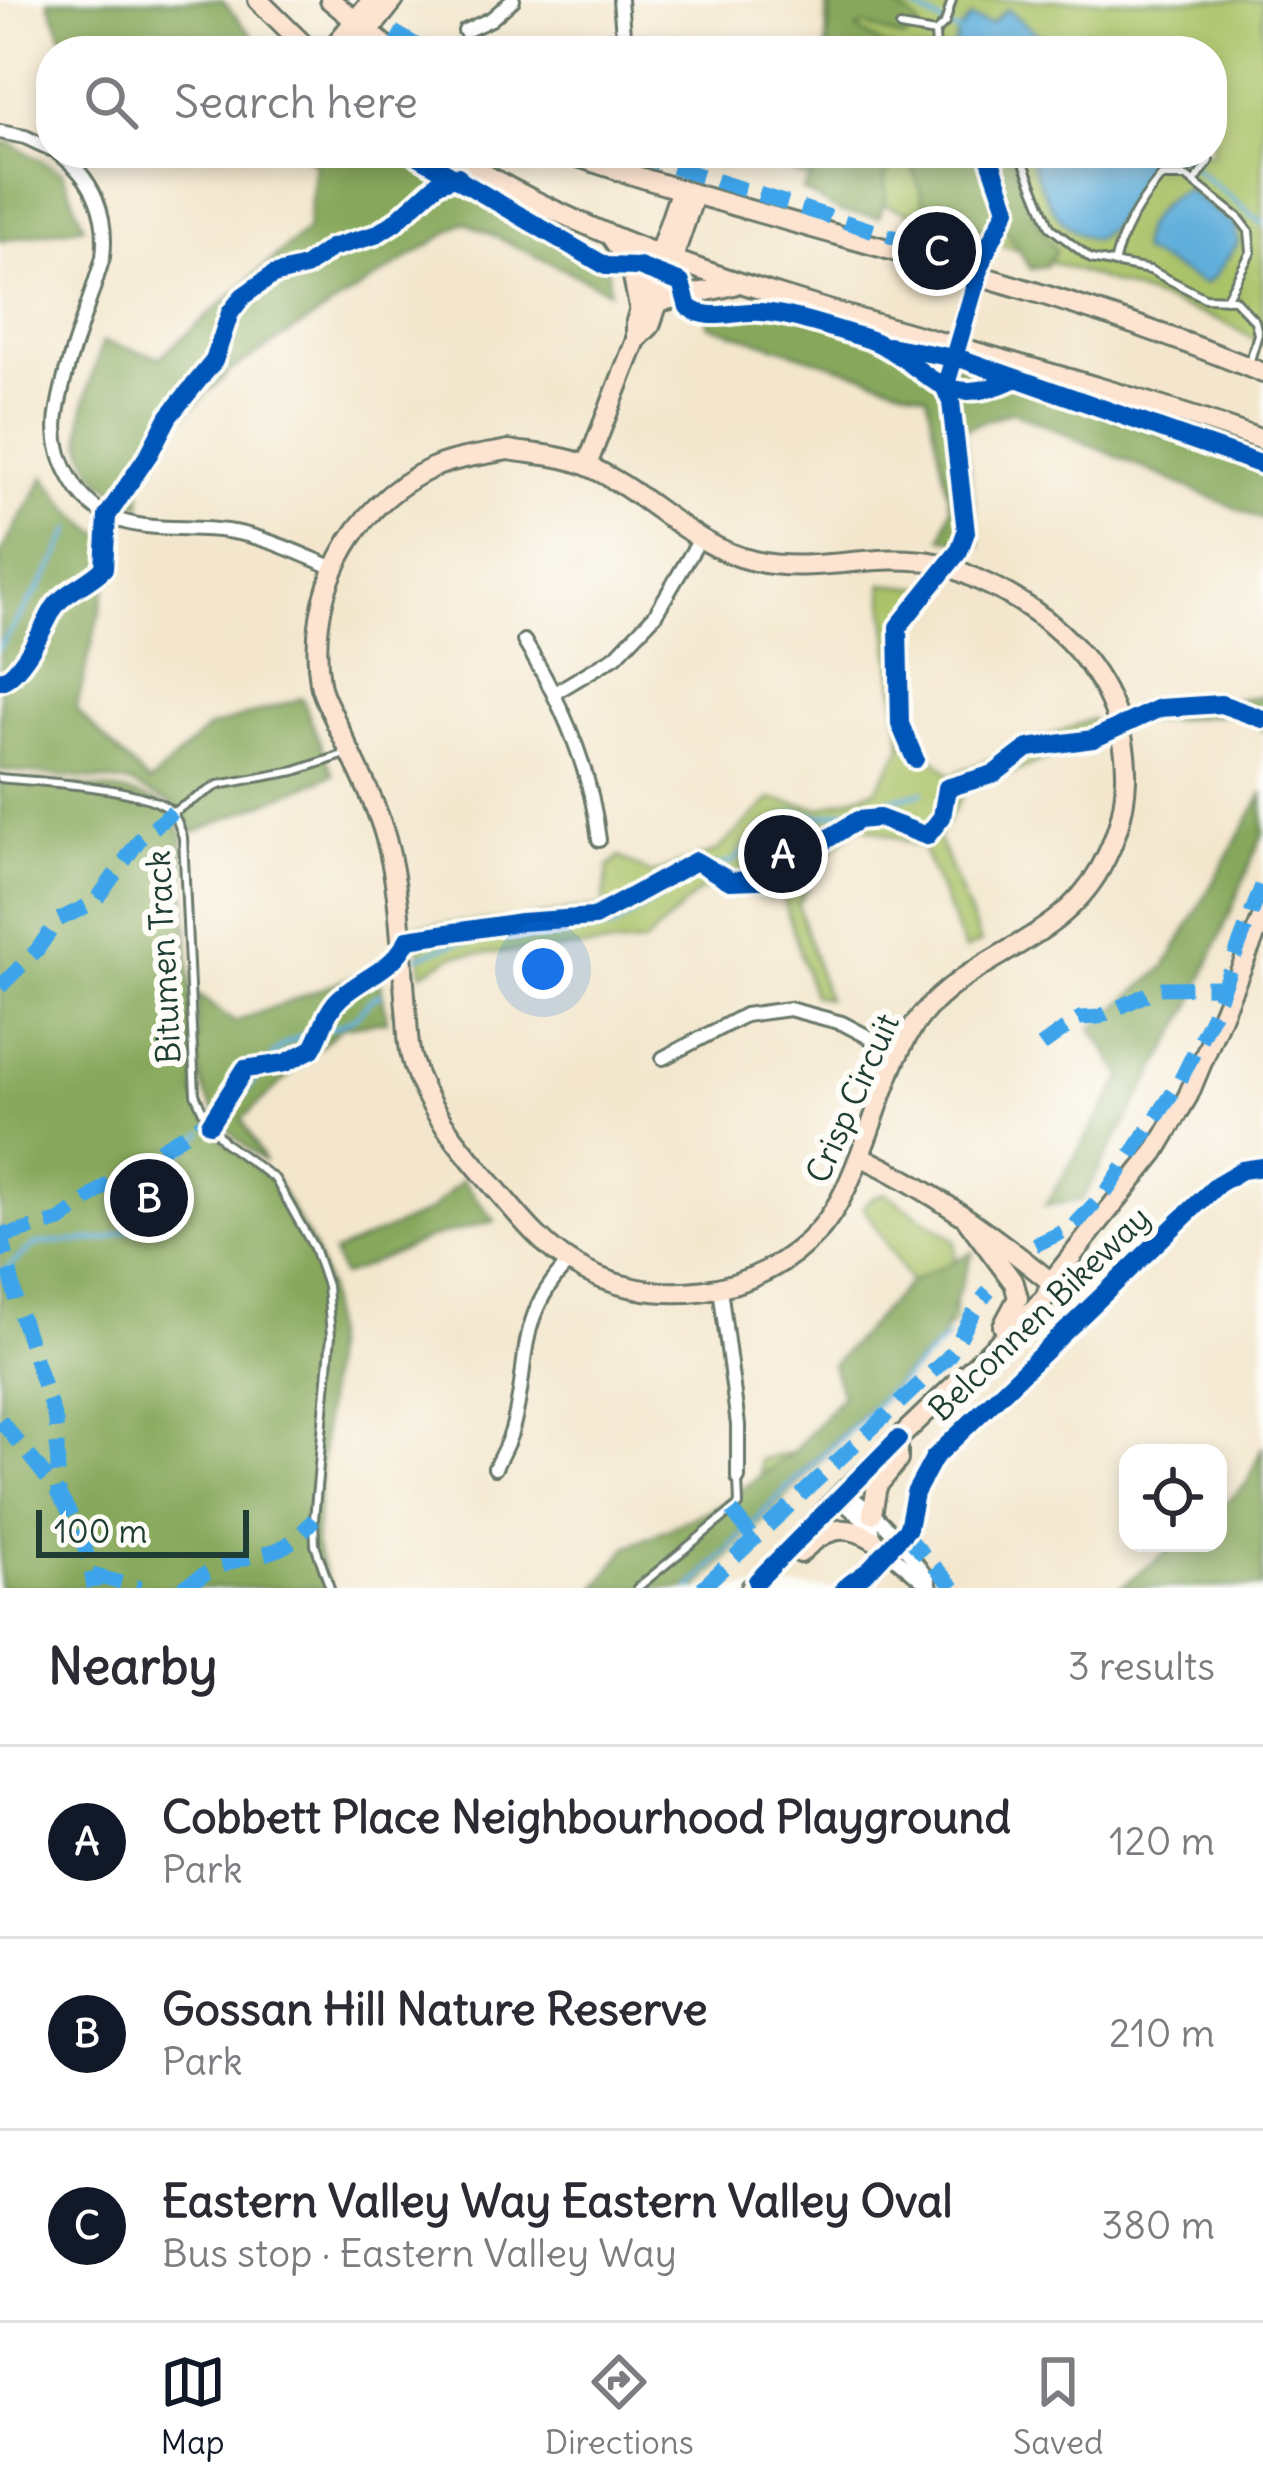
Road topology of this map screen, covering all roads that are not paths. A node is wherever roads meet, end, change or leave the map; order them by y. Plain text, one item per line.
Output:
1 (258, 0) edge
2 (330, 0) edge
3 (372, 0) edge
4 (394, 0) edge
5 (513, 0) edge
6 (620, 0) edge
7 (952, 0) edge
8 (362, 27) junction
9 (900, 27) dead end
10 (465, 31) dead end
11 (935, 33) junction
12 (295, 36) edge
13 (350, 36) edge
14 (359, 36) edge
15 (373, 36) edge
16 (624, 36) edge
17 (935, 36) edge
18 (0, 132) edge
19 (36, 142) edge
20 (75, 168) edge
21 (476, 168) edge
22 (610, 168) edge
23 (1026, 168) edge
24 (1204, 168) edge
25 (1196, 180) junction
26 (687, 194) junction
27 (611, 237) junction
28 (665, 259) junction
29 (1114, 264) junction
30 (739, 284) junction
31 (1226, 299) junction
32 (658, 302) junction
33 (640, 311) junction
34 (636, 340) junction
35 (1255, 370) edge
36 (1263, 440) edge
37 (587, 465) junction
38 (701, 537) junction
39 (332, 567) junction
40 (524, 641) dead end
41 (556, 692) junction
42 (350, 753) junction
43 (0, 778) edge
44 (173, 812) junction
45 (599, 840) dead end
46 (1262, 924) edge
47 (899, 1053) junction
48 (663, 1058) dead end
49 (860, 1156) junction
50 (966, 1216) junction
51 (569, 1262) junction
52 (1051, 1282) junction
53 (720, 1288) junction
54 (999, 1334) junction
55 (898, 1439) junction
56 (495, 1468) dead end
57 (738, 1478) joint
58 (843, 1492) junction
59 (872, 1514) junction
60 (874, 1540) junction
61 (754, 1584) edge
62 (330, 1588) edge
63 (637, 1588) edge
64 (932, 1588) edge

1 - 12 street
2 - 8 street
3 - 8 street
4 - 8 street
5 - 10 street
6 - 16 street
7 - 11 lane
8 - 13 street
8 - 14 street
8 - 15 street
9 - 11 lane
11 - 17 lane
18 - 19 street
20 - 39 street
21 - 27 street
22 - 26 street
23 - 29 lane
24 - 25 lane
25 - 29 lane
25 - 31 lane
26 - 28 street
26 - 35 street
27 - 28 street
27 - 33 street
28 - 30 street
28 - 32 street
28 - 33 street
29 - 31 lane
30 - 32 street
30 - 36 street
31 - 35 lane
32 - 34 street
33 - 34 street
34 - 37 street
37 - 38 street, Crisp Circuit
37 - 39 street, Crisp Circuit
38 - 41 street
38 - 47 street, Crisp Circuit
39 - 42 street, Crisp Circuit
40 - 41 street
41 - 45 street
42 - 44 lane
42 - 51 street, Crisp Circuit
43 - 44 lane, Bitumen Track
44 - 62 lane, Bitumen Track
46 - 52 street
47 - 48 street
47 - 49 street, Crisp Circuit
49 - 50 street
49 - 53 street, Crisp Circuit
50 - 52 street
50 - 54 street
51 - 53 street, Crisp Circuit
51 - 56 street
52 - 54 street
53 - 57 street
54 - 55 street
55 - 58 street
55 - 59 street
57 - 63 lane
58 - 59 street
58 - 60 street
58 - 61 street
59 - 64 street
60 - 61 street
60 - 64 street

